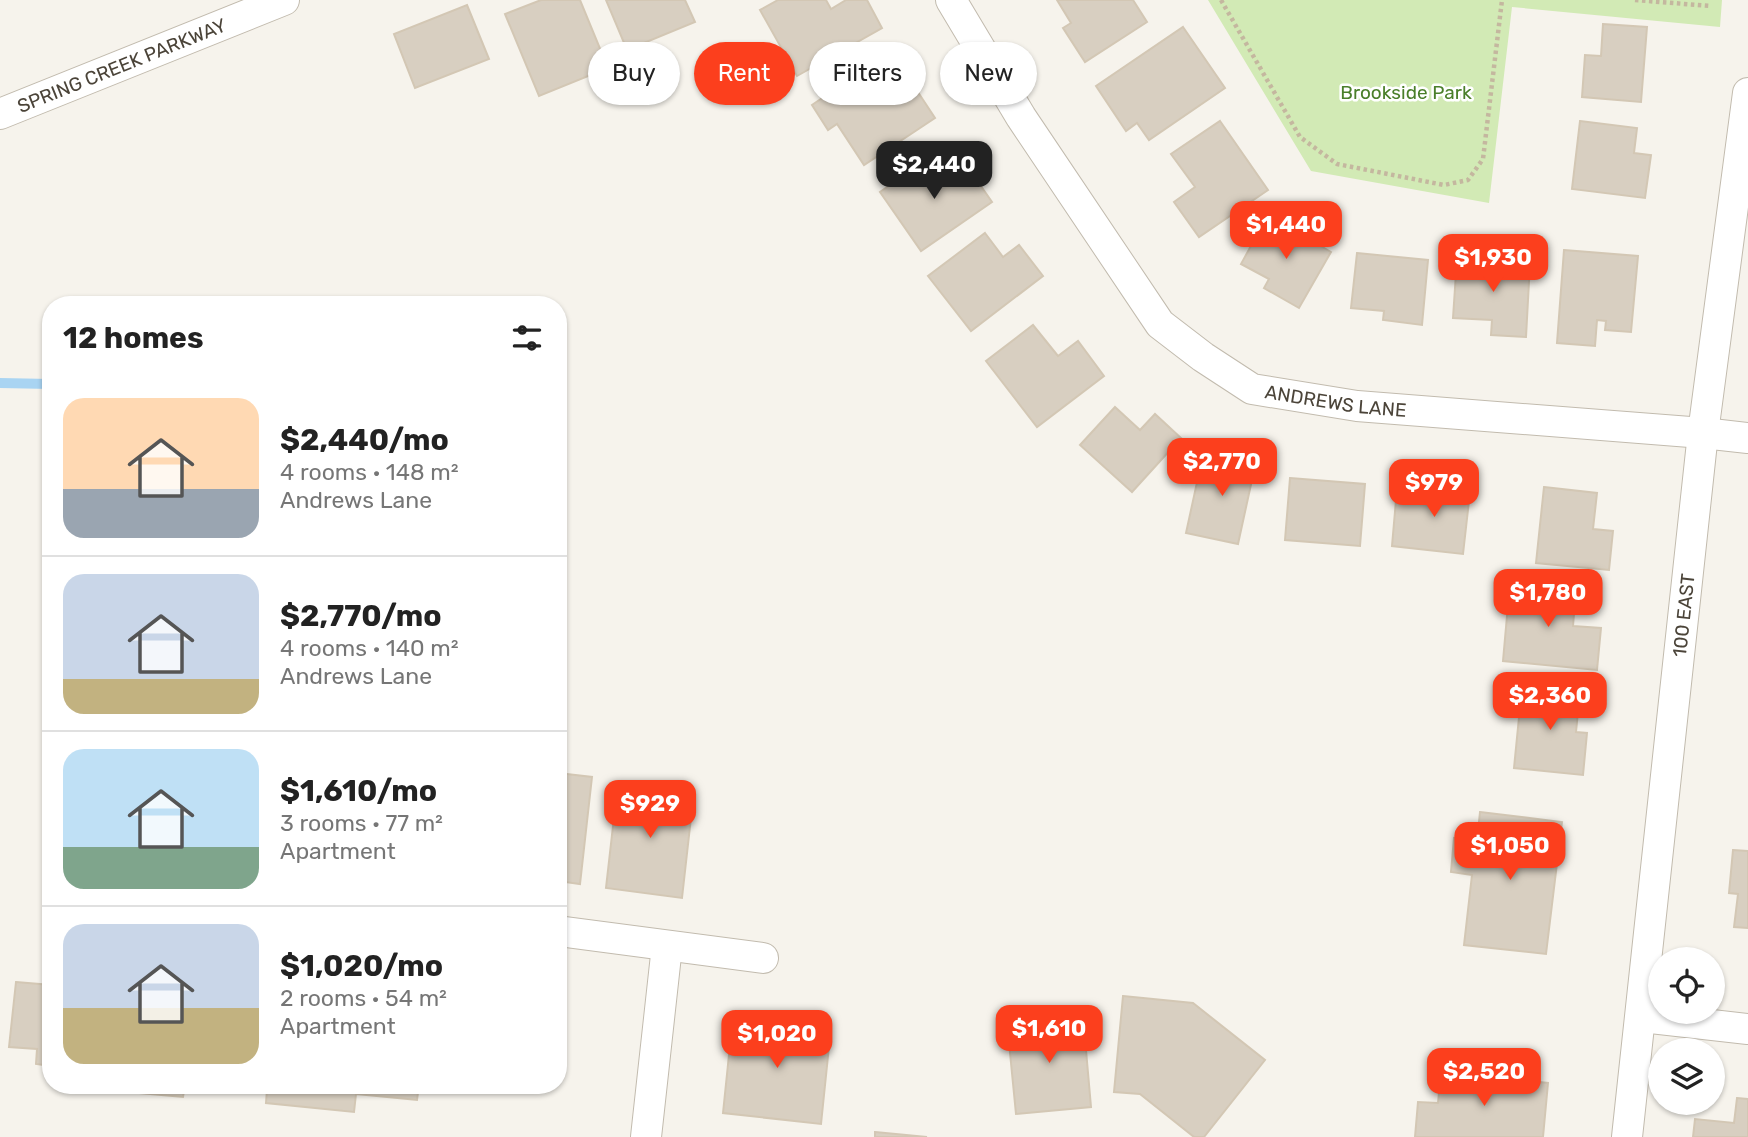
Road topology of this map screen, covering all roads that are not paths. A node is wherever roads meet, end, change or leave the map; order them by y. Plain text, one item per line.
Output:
1 (284, 0) edge
2 (951, 0) edge
3 (1748, 93) edge
4 (0, 114) edge
5 (1703, 433) junction
6 (1748, 438) edge
7 (567, 932) edge
8 (667, 946) junction
9 (763, 958) dead end
10 (1642, 1017) junction
11 (1748, 1029) edge
12 (646, 1137) edge
13 (1627, 1137) edge

1 - 4 street, SPRING CREEK PARKWAY
2 - 5 street, ANDREWS LANE
3 - 5 street, 100 EAST
5 - 6 street, ANDREWS LANE
5 - 10 street, 100 EAST
7 - 8 street
8 - 9 street
8 - 12 street
10 - 11 street
10 - 13 street, 100 EAST

